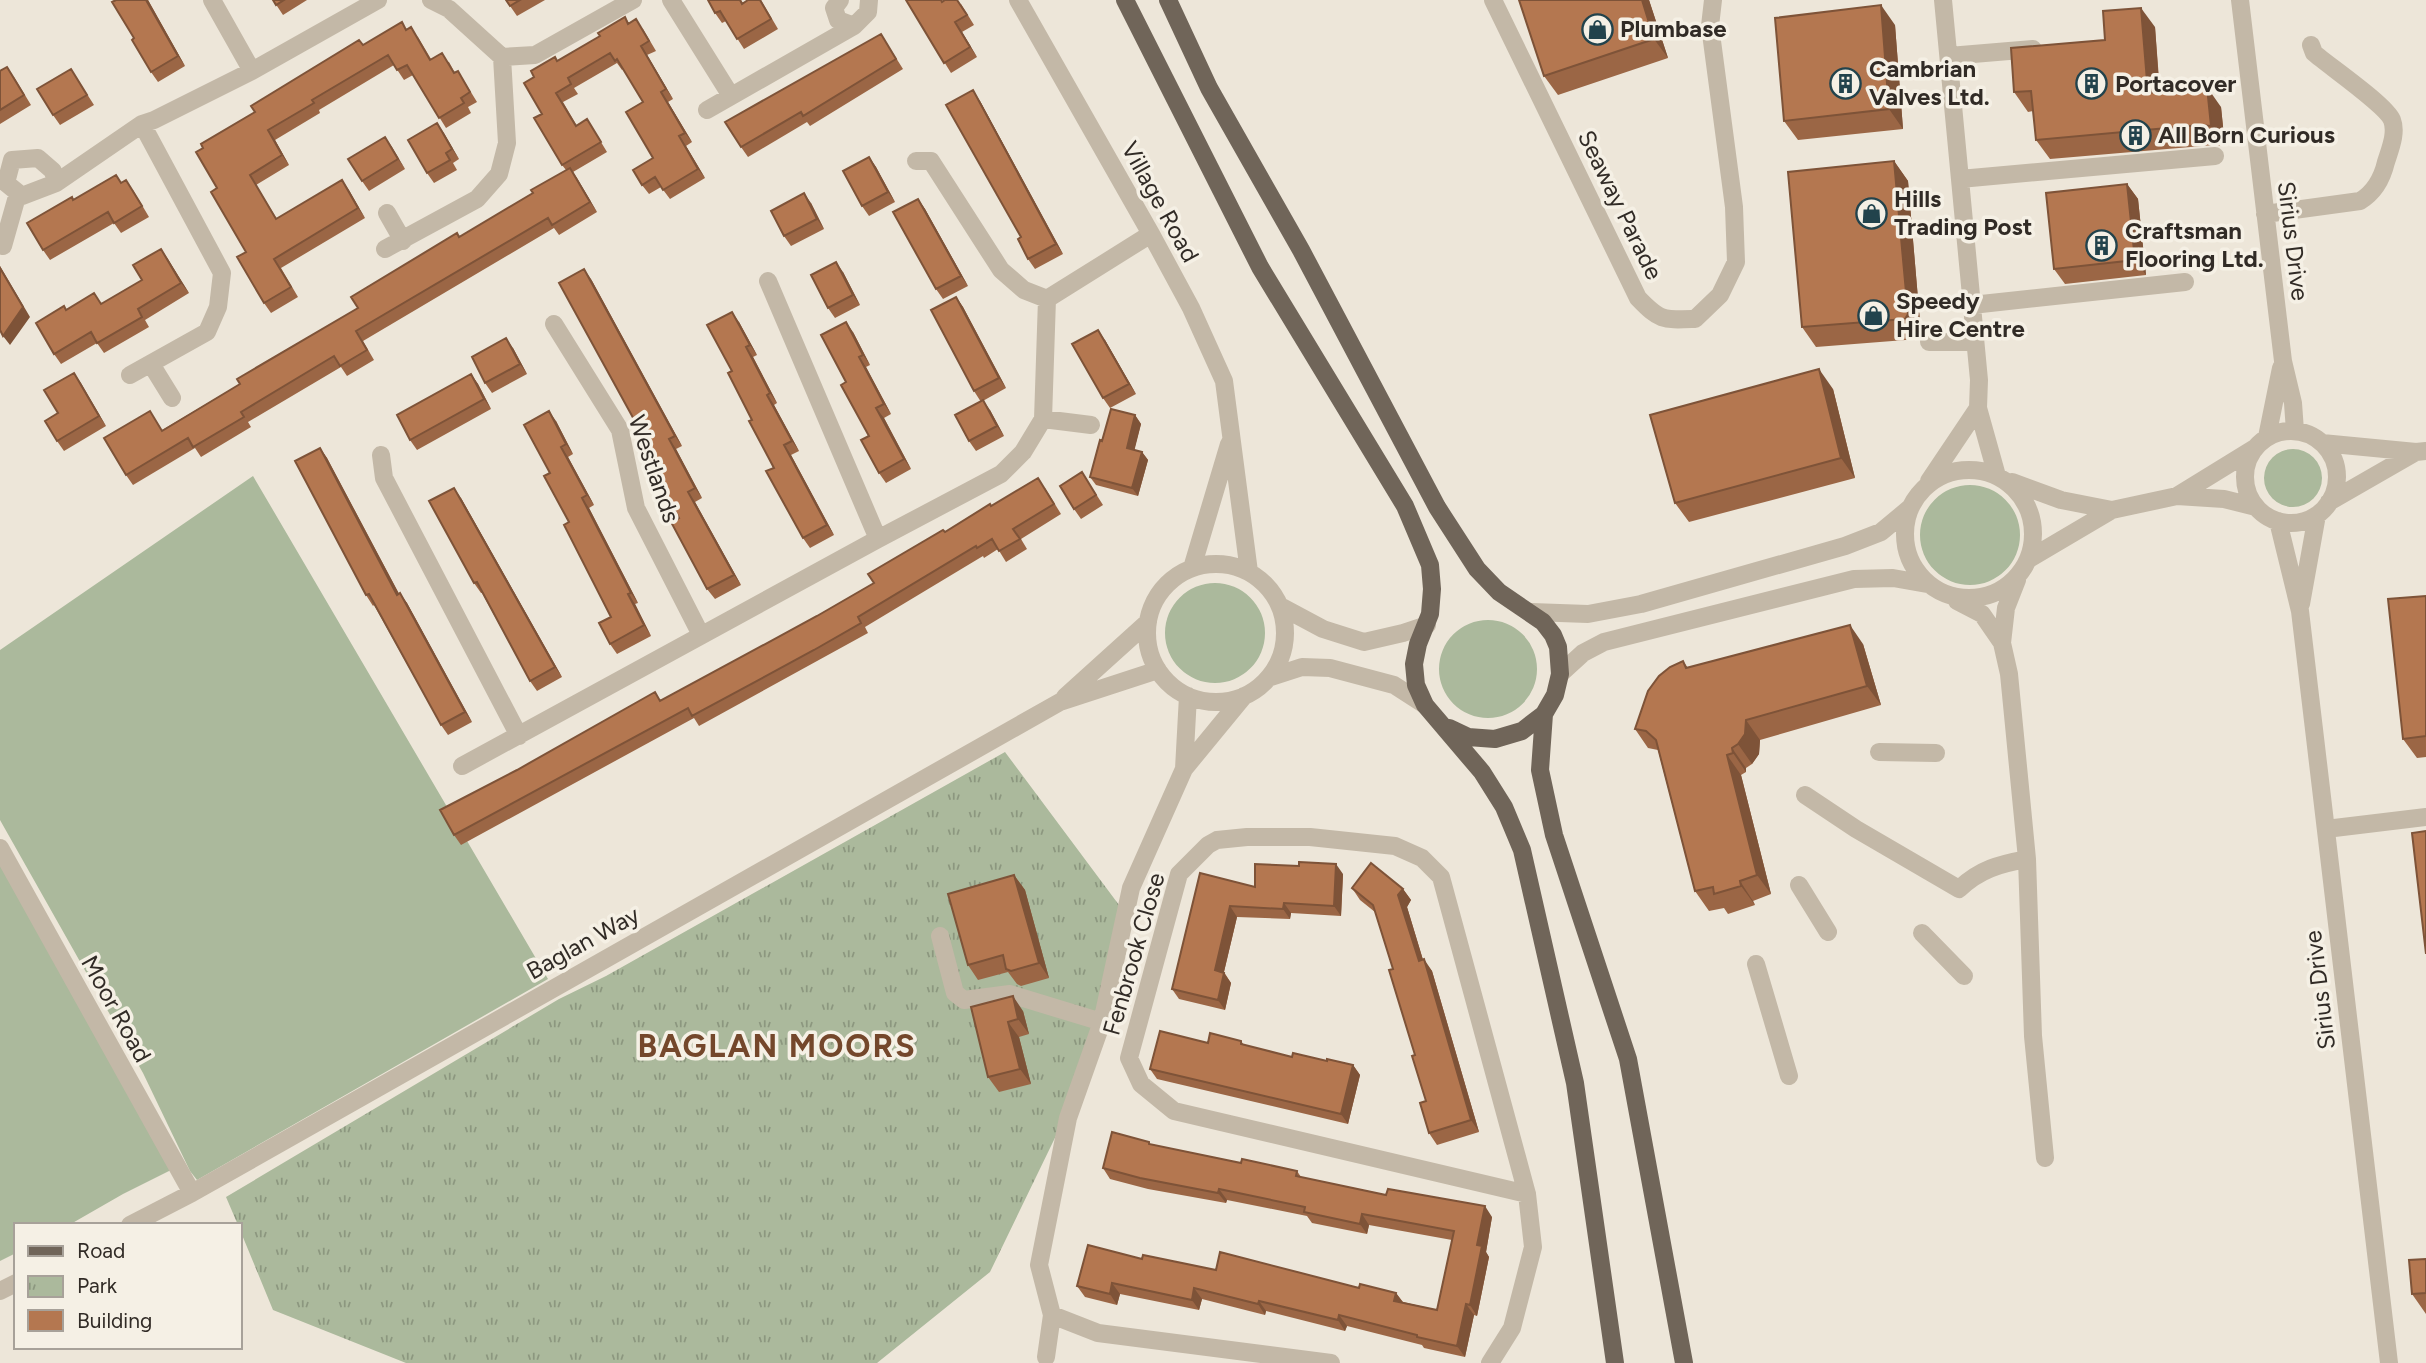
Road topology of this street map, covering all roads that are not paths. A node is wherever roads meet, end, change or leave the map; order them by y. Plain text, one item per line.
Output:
1 (212, 0) edge
2 (378, 0) edge
3 (431, 0) edge
4 (633, 0) edge
5 (671, 0) edge
6 (840, 0) edge
7 (869, 0) edge
8 (1017, 0) edge
9 (1125, 0) edge
10 (1168, 0) edge
11 (1493, 0) edge
12 (1713, 0) edge
13 (1943, 0) edge
14 (2240, 0) edge
15 (854, 26) junction
16 (2312, 45) dead end
17 (2038, 48) edge
18 (1950, 56) junction
19 (502, 57) junction
20 (252, 71) junction
21 (731, 96) junction
22 (707, 110) dead end
23 (142, 124) junction
24 (2215, 156) dead end
25 (916, 161) dead end
26 (1961, 179) junction
27 (56, 183) junction
28 (18, 193) junction
29 (387, 213) dead end
30 (2264, 214) junction
31 (1151, 234) junction
32 (403, 241) junction
33 (3, 246) dead end
34 (385, 249) dead end
35 (768, 281) dead end
36 (2185, 282) dead end
37 (1047, 299) junction
38 (1972, 305) junction
39 (554, 324) dead end
40 (1929, 342) dead end
41 (1975, 342) junction
42 (2283, 361) junction
43 (150, 364) junction
44 (130, 375) dead end
45 (172, 398) dead end
46 (1978, 408) junction
47 (1043, 419) junction
48 (1091, 425) dead end
49 (2295, 431) junction
50 (1230, 439) junction
51 (2261, 443) junction
52 (2322, 443) junction
53 (2421, 452) edge
54 (381, 455) dead end
55 (1999, 477) junction
56 (1923, 489) junction
57 (2177, 495) junction
58 (1911, 507) junction
59 (2256, 507) junction
60 (2323, 509) junction
61 (2112, 510) junction
62 (2278, 521) junction
63 (877, 539) junction
64 (2029, 559) junction
65 (1192, 568) junction
66 (1249, 572) junction
67 (2019, 576) junction
68 (1927, 584) junction
69 (1948, 596) junction
70 (1280, 606) junction
71 (2300, 611) junction
72 (1531, 612) junction
73 (1148, 622) junction
74 (1427, 625) junction
75 (701, 635) junction
76 (2002, 643) junction
77 (1158, 670) junction
78 (1560, 674) junction
79 (1268, 678) junction
80 (1188, 696) junction
81 (1244, 696) junction
82 (1060, 702) junction
83 (1425, 705) junction
84 (1544, 714) junction
85 (1443, 725) junction
86 (519, 736) junction
87 (1878, 752) dead end
88 (1936, 754) dead end
89 (462, 766) dead end
90 (1184, 769) junction
91 (1805, 795) dead end
92 (2426, 817) edge
93 (2326, 829) junction
94 (0, 848) edge
95 (2027, 859) junction
96 (1799, 886) dead end
97 (1828, 932) dead end
98 (1922, 933) dead end
99 (940, 936) dead end
100 (1756, 964) dead end
101 (1964, 976) dead end
102 (1102, 1022) junction
103 (1789, 1076) dead end
104 (2045, 1158) dead end
105 (192, 1193) junction
106 (1527, 1194) junction
107 (134, 1223) edge
108 (1052, 1315) junction
109 (1046, 1357) dead end
110 (1331, 1363) edge
111 (1490, 1363) edge
112 (1615, 1363) edge
113 (1684, 1363) edge
114 (2389, 1363) edge

1 - 20 street
2 - 20 street
3 - 19 street
4 - 19 street
5 - 21 street
6 - 15 street
7 - 15 street
8 - 31 street, Village Road
9 - 74 main road
10 - 72 main road
11 - 12 street, Seaway Parade
13 - 18 street
14 - 30 street, Sirius Drive
15 - 21 street
16 - 30 street
17 - 18 street
18 - 26 street
19 - 32 street
20 - 23 street
21 - 22 street
23 - 27 street
23 - 43 street
24 - 26 street
25 - 37 street
26 - 38 street
27 - 28 street
27 - 28 street
28 - 33 street
29 - 32 street
30 - 42 street, Sirius Drive
31 - 37 street
31 - 50 street, Village Road
32 - 34 street
35 - 63 street
36 - 38 street
37 - 47 street
38 - 41 street
39 - 75 street, Westlands
40 - 41 street
41 - 46 street
42 - 49 street, Sirius Drive
42 - 51 street, Sirius Drive
43 - 44 street
43 - 45 street
46 - 55 street
46 - 56 street
47 - 48 street
47 - 63 street
49 - 51 street
49 - 52 street
50 - 65 street, Village Road
50 - 66 street, Village Road
51 - 57 street
51 - 59 street
52 - 53 street
52 - 60 street
53 - 60 street
54 - 86 street
55 - 56 street
55 - 61 street
55 - 64 street
56 - 58 street
57 - 59 street
57 - 61 street
58 - 68 street
58 - 72 street
59 - 62 street
60 - 62 street
60 - 71 street, Sirius Drive
61 - 64 street
62 - 71 street, Sirius Drive
63 - 75 street
64 - 67 street
65 - 66 street
65 - 73 street
66 - 70 street
67 - 69 street
67 - 76 street
68 - 69 street
68 - 78 street
69 - 76 street
70 - 74 street
70 - 79 street
71 - 93 street, Sirius Drive
72 - 78 main road
73 - 77 street
73 - 82 street, Baglan Way
74 - 83 main road
75 - 86 street
76 - 95 street
77 - 80 street
77 - 82 street, Baglan Way
78 - 84 main road
79 - 81 street
79 - 83 street
80 - 81 street
80 - 90 street, Fenbrook Close
81 - 90 street, Fenbrook Close
82 - 105 street, Baglan Way
83 - 85 main road
84 - 85 main road
84 - 113 main road
85 - 112 main road
86 - 89 street
87 - 88 street
90 - 102 street, Fenbrook Close
91 - 95 street
92 - 93 street
93 - 114 street, Sirius Drive
94 - 105 street, Moor Road
95 - 104 street
96 - 97 street
98 - 101 street
99 - 102 street
100 - 103 street
102 - 108 street, Fenbrook Close
105 - 107 street, Baglan Way
106 - 106 street, Fenbrook Close
106 - 111 street, Fenbrook Close
108 - 109 street
108 - 110 street

